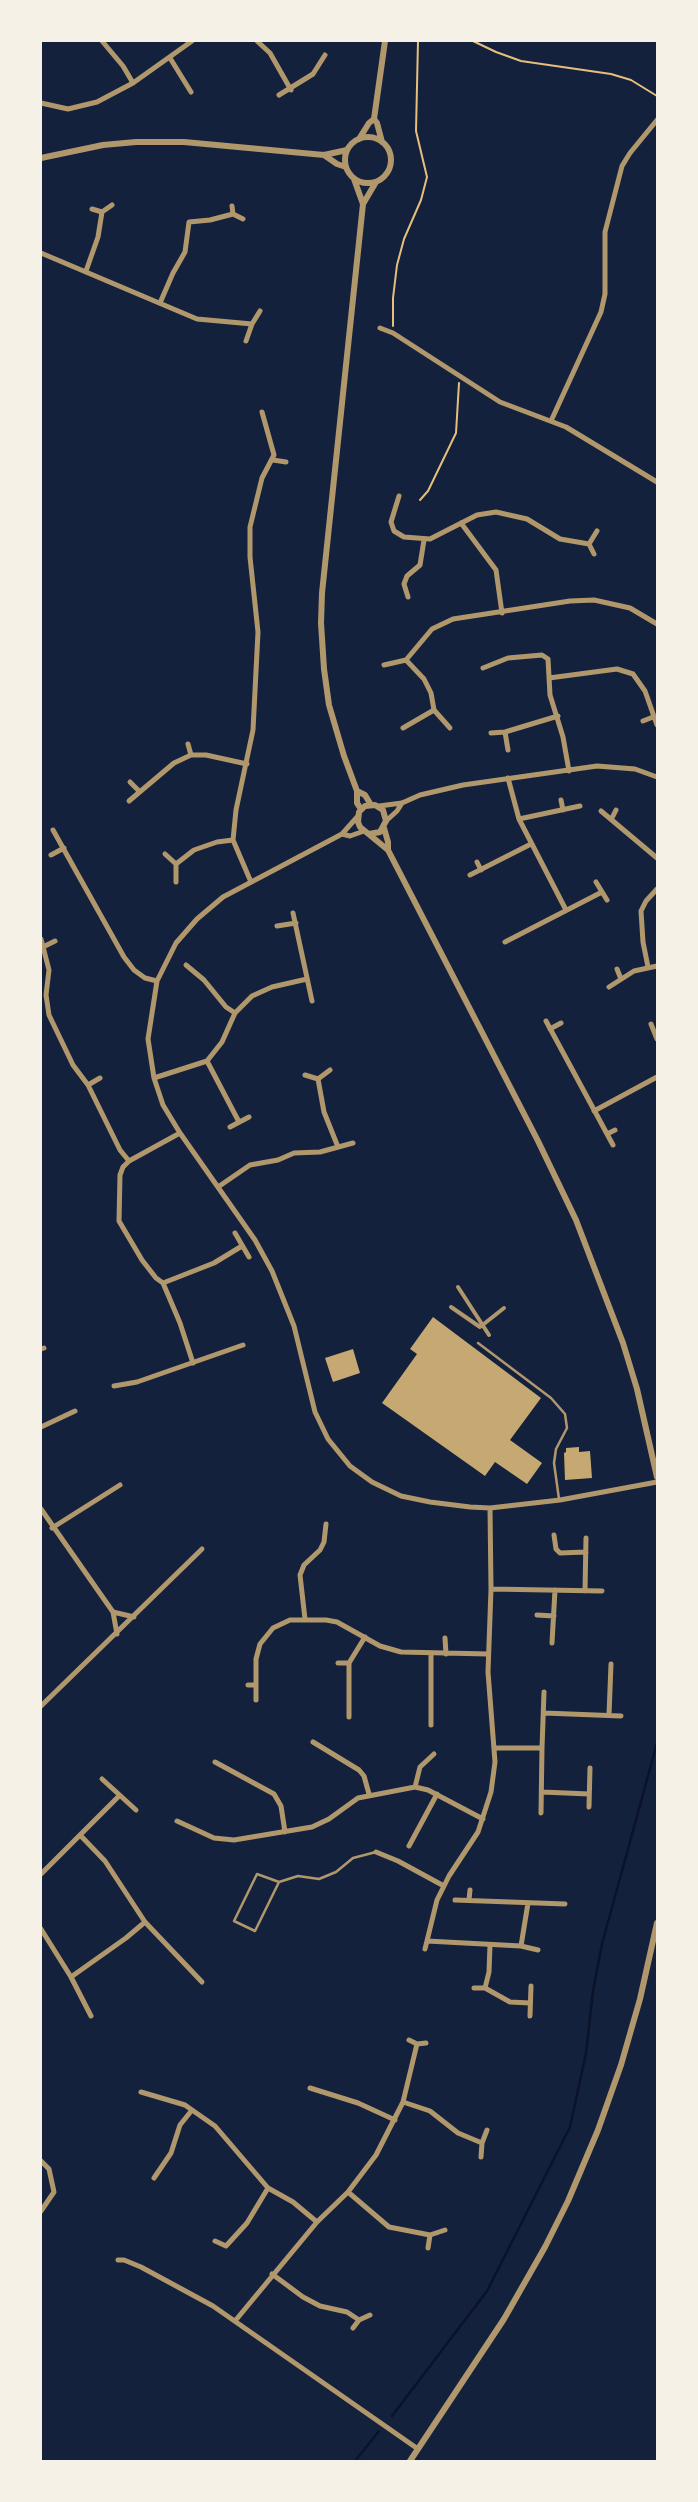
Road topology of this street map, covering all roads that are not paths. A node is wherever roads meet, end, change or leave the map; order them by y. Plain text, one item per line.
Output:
1 (102, 41) edge
2 (192, 41) edge
3 (257, 41) edge
4 (385, 41) edge
5 (324, 55) dead end
6 (170, 58) junction
7 (133, 83) junction
8 (291, 90) junction
9 (191, 92) dead end
10 (279, 95) dead end
11 (41, 103) edge
12 (374, 119) junction
13 (657, 120) edge
14 (359, 139) junction
15 (382, 142) junction
16 (347, 150) junction
17 (324, 155) junction
18 (41, 158) edge
19 (346, 167) junction
20 (354, 179) junction
21 (376, 182) junction
22 (363, 204) junction
23 (112, 205) dead end
24 (232, 206) dead end
25 (92, 209) dead end
26 (102, 212) junction
27 (233, 214) junction
28 (243, 219) dead end
29 (41, 253) edge
30 (86, 271) junction
31 (160, 303) junction
32 (260, 312) dead end
33 (252, 324) junction
34 (380, 328) dead end
35 (246, 341) dead end
36 (262, 412) dead end
37 (551, 421) junction
38 (273, 460) junction
39 (286, 462) dead end
40 (657, 482) edge
41 (399, 496) dead end
42 (461, 523) junction
43 (596, 531) dead end
44 (424, 540) junction
45 (589, 544) junction
46 (594, 554) dead end
47 (408, 597) dead end
48 (502, 613) junction
49 (657, 624) edge
50 (406, 660) junction
51 (384, 665) dead end
52 (484, 668) dead end
53 (549, 678) junction
54 (434, 710) junction
55 (558, 716) junction
56 (653, 717) junction
57 (643, 721) dead end
58 (657, 725) edge
59 (403, 728) dead end
60 (450, 728) dead end
61 (505, 732) junction
62 (491, 733) dead end
63 (188, 744) dead end
64 (508, 750) dead end
65 (191, 755) junction
66 (247, 764) junction
67 (568, 771) junction
68 (657, 777) edge
69 (508, 778) junction
70 (130, 782) dead end
71 (357, 790) junction
72 (139, 791) junction
73 (561, 800) dead end
74 (129, 801) dead end
75 (402, 803) junction
76 (370, 805) junction
77 (379, 806) junction
78 (580, 806) dead end
79 (361, 809) junction
80 (563, 810) junction
81 (616, 810) dead end
82 (601, 811) dead end
83 (358, 816) junction
84 (612, 818) junction
85 (519, 819) junction
86 (386, 821) junction
87 (384, 828) junction
88 (53, 830) dead end
89 (367, 833) junction
90 (342, 834) junction
91 (233, 840) junction
92 (532, 844) junction
93 (64, 848) junction
94 (388, 850) junction
95 (166, 854) dead end
96 (51, 855) dead end
97 (657, 858) edge
98 (477, 862) dead end
99 (176, 864) junction
100 (481, 870) junction
101 (470, 876) dead end
102 (176, 882) dead end
103 (251, 882) junction
104 (596, 882) dead end
105 (657, 890) edge
106 (602, 892) junction
107 (607, 900) dead end
108 (566, 910) junction
109 (293, 913) dead end
110 (296, 922) junction
111 (277, 926) dead end
112 (515, 936) junction
113 (41, 940) edge
114 (55, 941) dead end
115 (505, 942) dead end
116 (519, 944) dead end
117 (44, 946) junction
118 (186, 965) dead end
119 (657, 966) edge
120 (648, 967) junction
121 (617, 969) dead end
122 (307, 979) junction
123 (621, 979) junction
124 (157, 981) junction
125 (609, 987) dead end
126 (312, 1001) dead end
127 (235, 1013) junction
128 (546, 1021) dead end
129 (561, 1023) dead end
130 (651, 1024) dead end
131 (550, 1029) junction
132 (657, 1039) edge
133 (207, 1061) junction
134 (330, 1070) dead end
135 (305, 1075) dead end
136 (657, 1076) edge
137 (100, 1078) dead end
138 (154, 1078) junction
139 (318, 1078) junction
140 (88, 1086) junction
141 (594, 1111) junction
142 (248, 1117) dead end
143 (239, 1122) junction
144 (230, 1127) dead end
145 (615, 1130) dead end
146 (180, 1133) junction
147 (607, 1134) junction
148 (353, 1143) dead end
149 (613, 1145) dead end
150 (338, 1147) junction
151 (129, 1161) junction
152 (218, 1187) junction
153 (235, 1233) dead end
154 (242, 1246) junction
155 (249, 1258) dead end
156 (163, 1283) junction
157 (458, 1287) dead end
158 (451, 1307) dead end
159 (504, 1308) dead end
160 (482, 1325) junction
161 (489, 1336) dead end
162 (478, 1343) dead end
163 (243, 1345) dead end
164 (193, 1363) junction
165 (114, 1386) dead end
166 (75, 1411) dead end
167 (41, 1427) edge
168 (657, 1477) edge
169 (657, 1482) edge
170 (120, 1485) dead end
171 (560, 1500) junction
172 (490, 1508) junction
173 (41, 1509) edge
174 (326, 1524) dead end
175 (52, 1528) junction
176 (554, 1535) dead end
177 (586, 1538) dead end
178 (202, 1549) dead end
179 (586, 1552) junction
180 (491, 1590) junction
181 (555, 1590) junction
182 (585, 1591) junction
183 (602, 1591) dead end
184 (113, 1612) junction
185 (537, 1615) dead end
186 (554, 1616) junction
187 (134, 1617) junction
188 (305, 1619) junction
189 (117, 1634) junction
190 (365, 1637) junction
191 (446, 1638) dead end
192 (552, 1643) dead end
193 (431, 1654) junction
194 (446, 1654) junction
195 (488, 1654) junction
196 (338, 1663) dead end
197 (348, 1663) junction
198 (611, 1664) dead end
199 (248, 1685) dead end
200 (256, 1685) junction
201 (544, 1692) dead end
202 (256, 1700) dead end
203 (43, 1702) edge
204 (544, 1713) junction
205 (609, 1715) junction
206 (621, 1716) dead end
207 (349, 1717) dead end
208 (431, 1725) dead end
209 (313, 1742) dead end
210 (494, 1748) junction
211 (542, 1748) junction
212 (434, 1754) dead end
213 (214, 1762) dead end
214 (590, 1768) dead end
215 (102, 1779) dead end
216 (415, 1787) junction
217 (542, 1792) junction
218 (368, 1794) junction
219 (437, 1794) junction
220 (589, 1794) junction
221 (119, 1796) junction
222 (589, 1806) dead end
223 (136, 1810) dead end
224 (541, 1814) dead end
225 (484, 1819) junction
226 (177, 1821) dead end
227 (285, 1832) junction
228 (80, 1835) junction
229 (408, 1846) dead end
230 (376, 1852) joint
231 (41, 1874) edge
232 (279, 1882) junction
233 (444, 1886) junction
234 (470, 1890) dead end
235 (455, 1900) dead end
236 (470, 1900) junction
237 (528, 1902) junction
238 (565, 1904) dead end
239 (145, 1922) junction
240 (657, 1923) edge
241 (41, 1930) edge
242 (427, 1941) junction
243 (490, 1945) junction
244 (521, 1946) junction
245 (425, 1949) dead end
246 (538, 1950) dead end
247 (70, 1976) junction
248 (202, 1982) dead end
249 (531, 1986) dead end
250 (474, 1988) dead end
251 (485, 1988) junction
252 (530, 2003) junction
253 (91, 2016) dead end
254 (530, 2016) dead end
255 (409, 2040) dead end
256 (426, 2043) dead end
257 (417, 2044) junction
258 (310, 2088) dead end
259 (141, 2092) dead end
260 (403, 2102) junction
261 (192, 2110) junction
262 (395, 2120) junction
263 (486, 2130) dead end
264 (482, 2143) junction
265 (481, 2157) dead end
266 (41, 2161) edge
267 (154, 2178) dead end
268 (268, 2188) junction
269 (348, 2192) junction
270 (41, 2211) edge
271 (316, 2222) junction
272 (445, 2230) dead end
273 (430, 2235) junction
274 (215, 2242) dead end
275 (428, 2248) dead end
276 (118, 2260) dead end
277 (272, 2274) junction
278 (370, 2315) dead end
279 (235, 2320) junction
280 (359, 2320) junction
281 (353, 2328) dead end
282 (418, 2449) junction
283 (410, 2461) edge

1 - 7 street
2 - 6 street
3 - 8 street
4 - 12 street
5 - 8 street
6 - 7 street
6 - 9 street
7 - 11 street
8 - 10 street
12 - 14 street
12 - 15 street
13 - 37 street
14 - 15 street
14 - 16 street
15 - 21 street
16 - 17 street
16 - 19 street
17 - 18 street
17 - 19 street
19 - 20 street
20 - 21 street
20 - 22 street
21 - 22 street
22 - 71 street
23 - 26 street
24 - 27 street
25 - 26 street
26 - 30 street
27 - 28 street
27 - 31 street
29 - 30 street
30 - 31 street
31 - 33 street
32 - 33 street
33 - 35 street
34 - 37 street
36 - 38 street
37 - 40 street
38 - 39 street
38 - 66 street
41 - 44 street
42 - 44 street
42 - 45 street
42 - 48 street
43 - 45 street
44 - 47 street
45 - 46 street
48 - 49 street
48 - 50 street
50 - 51 street
50 - 54 street
52 - 53 street
53 - 55 street
53 - 56 street
54 - 59 street
54 - 60 street
55 - 61 street
55 - 67 street
56 - 57 street
56 - 58 street
61 - 62 street
61 - 64 street
63 - 65 street
65 - 66 street
65 - 72 street
66 - 91 street
67 - 68 street
67 - 69 street
69 - 75 street
69 - 85 street
70 - 72 street
71 - 76 street
71 - 79 street
72 - 74 street
73 - 80 street
75 - 77 street
75 - 86 street
76 - 77 street
76 - 79 street
77 - 86 street
78 - 80 street
79 - 83 street
80 - 85 street
81 - 84 street
82 - 84 street
83 - 89 street
83 - 90 street
84 - 97 street
85 - 92 street
86 - 87 street
87 - 89 street
87 - 94 street
88 - 93 street
89 - 90 street
89 - 94 street
90 - 103 street
91 - 99 street
91 - 103 street
92 - 100 street
92 - 108 street
93 - 96 street
93 - 124 street
94 - 168 street
95 - 99 street
98 - 100 street
99 - 102 street
100 - 101 street
103 - 124 street
104 - 106 street
105 - 120 street
106 - 107 street
106 - 108 street
108 - 112 street
109 - 110 street
110 - 111 street
110 - 122 street
112 - 115 street
112 - 116 street
113 - 117 street
114 - 117 street
117 - 140 street
118 - 127 street
119 - 120 street
120 - 123 street
121 - 123 street
122 - 126 street
122 - 127 street
123 - 125 street
124 - 138 street
127 - 133 street
128 - 131 street
129 - 131 street
130 - 132 street
131 - 141 street
133 - 138 street
133 - 143 street
134 - 139 street
135 - 139 street
136 - 141 street
137 - 140 street
138 - 146 street
139 - 150 street
140 - 151 street
141 - 147 street
142 - 143 street
143 - 144 street
145 - 147 street
146 - 151 street
146 - 152 street
147 - 149 street
148 - 150 street
150 - 152 street
151 - 156 street
152 - 172 street
153 - 154 street
154 - 155 street
154 - 156 street
156 - 164 street
157 - 160 street
158 - 160 street
159 - 160 street
160 - 161 street
162 - 171 lane
163 - 164 street
164 - 165 street
166 - 167 street
169 - 171 street
170 - 175 street
171 - 172 street
172 - 180 street
173 - 175 street
174 - 188 street
175 - 184 street
176 - 179 street
177 - 179 street
178 - 187 street
179 - 182 street
180 - 181 street
180 - 195 street
181 - 182 street
181 - 186 street
182 - 183 street
184 - 187 street
184 - 189 street
185 - 186 street
186 - 192 street
187 - 189 street
188 - 190 street
188 - 200 street
189 - 203 street
190 - 193 street
190 - 197 street
191 - 194 street
193 - 194 street
193 - 208 street
194 - 195 street
195 - 210 street
196 - 197 street
197 - 207 street
198 - 205 street
199 - 200 street
200 - 202 street
201 - 204 street
204 - 205 street
204 - 211 street
205 - 206 street
209 - 218 street
210 - 211 street
210 - 225 street
211 - 217 street
212 - 216 street
213 - 227 street
214 - 220 street
215 - 221 street
216 - 218 street
216 - 219 street
217 - 220 street
217 - 224 street
218 - 227 street
219 - 225 street
219 - 229 street
220 - 222 street
221 - 223 street
221 - 228 street
225 - 233 street
226 - 227 street
228 - 231 street
228 - 239 street
230 - 232 lane
230 - 233 street
232 - 232 lane
233 - 242 street
234 - 236 street
235 - 236 street
236 - 237 street
237 - 238 street
237 - 244 street
239 - 247 street
239 - 248 street
240 - 282 street
241 - 247 street
242 - 243 street
242 - 245 street
243 - 244 street
243 - 251 street
244 - 246 street
247 - 253 street
249 - 252 street
250 - 251 street
251 - 252 street
252 - 254 street
255 - 257 street
256 - 257 street
257 - 260 street
258 - 262 street
259 - 261 street
260 - 262 street
260 - 264 street
261 - 267 street
261 - 268 street
262 - 269 street
263 - 264 street
264 - 265 street
266 - 270 street
268 - 271 street
268 - 274 street
269 - 271 street
269 - 273 street
271 - 277 street
272 - 273 street
273 - 275 street
276 - 279 street
277 - 279 street
277 - 280 street
278 - 280 street
279 - 282 street
280 - 281 street
282 - 283 street

